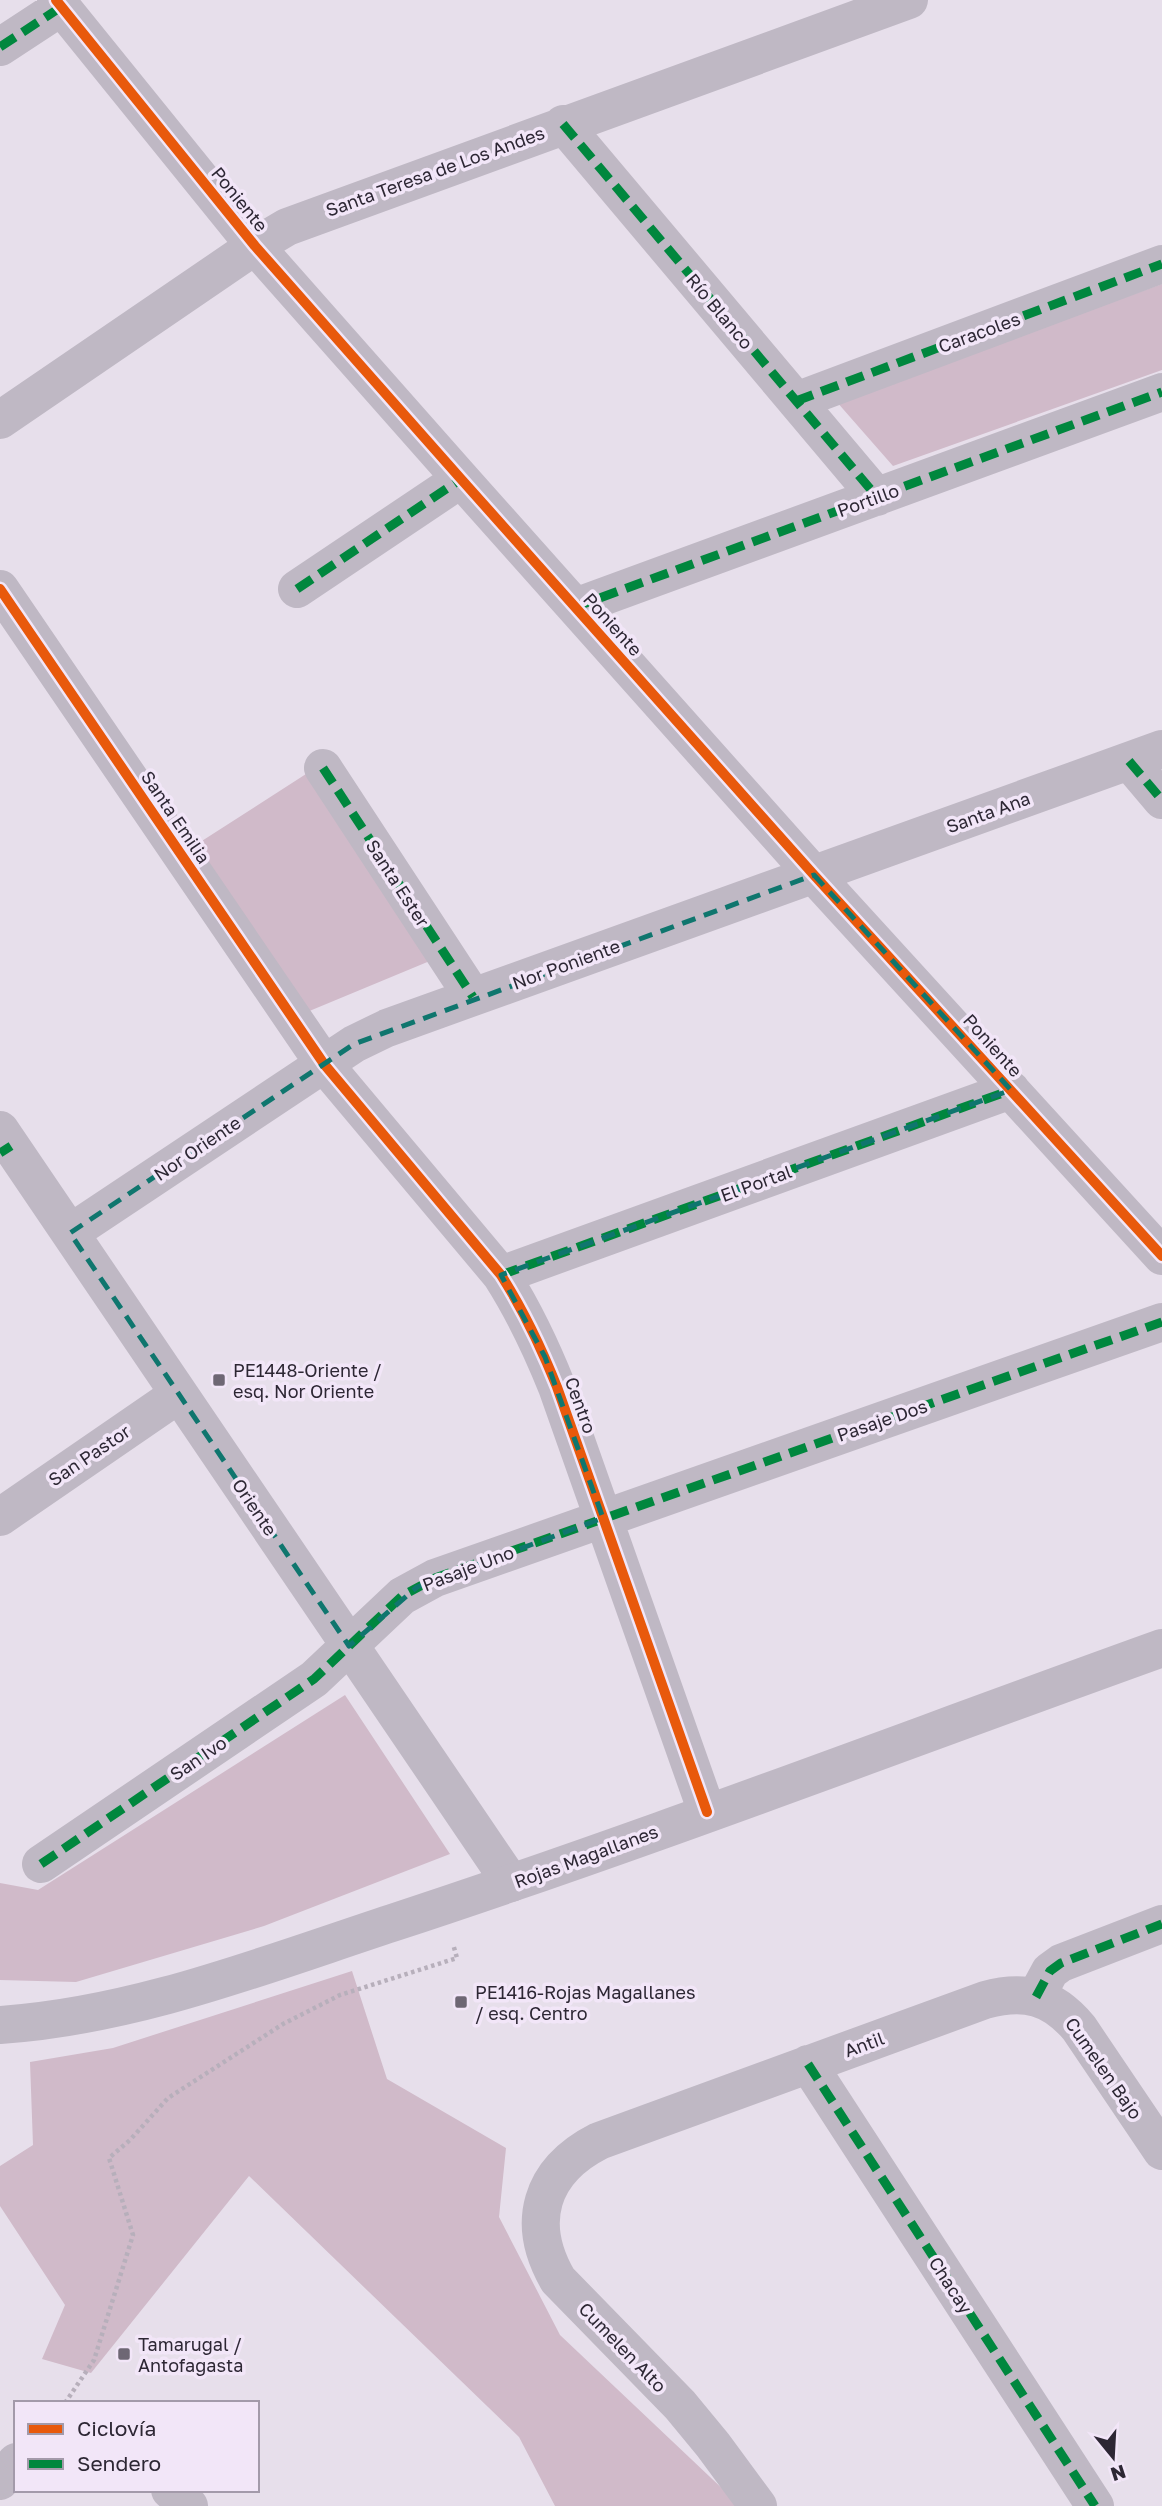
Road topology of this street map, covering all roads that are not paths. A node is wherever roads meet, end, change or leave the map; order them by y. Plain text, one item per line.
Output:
1 (909, 0) edge
2 (58, 3) edge
3 (0, 47) edge
4 (563, 124) junction
5 (255, 246) junction
6 (1162, 264) edge
7 (1162, 392) edge
8 (796, 401) junction
9 (0, 420) edge
10 (461, 479) junction
11 (877, 497) junction
12 (0, 589) edge
13 (297, 589) dead end
14 (575, 607) junction
15 (1146, 755) edge
16 (323, 768) dead end
17 (1162, 800) edge
18 (814, 875) junction
19 (473, 997) junction
20 (324, 1064) junction
21 (1011, 1090) junction
22 (4, 1143) edge
23 (69, 1233) junction
24 (1157, 1244) edge
25 (501, 1275) junction
26 (1162, 1322) edge
27 (179, 1394) junction
28 (0, 1517) edge
29 (603, 1518) junction
30 (349, 1646) junction
31 (1162, 1648) edge
32 (707, 1812) junction
33 (41, 1864) dead end
34 (511, 1883) junction
35 (1162, 1924) edge
36 (1036, 1997) junction
37 (0, 2025) edge
38 (808, 2064) junction
39 (1162, 2151) edge
40 (558, 2171) joint
41 (14, 2464) edge
42 (0, 2481) edge
43 (172, 2492) edge
44 (189, 2506) edge
45 (758, 2506) edge
46 (1095, 2506) edge

1 - 4 street, Santa Teresa de Los Andes
2 - 3 street
2 - 5 street, Poniente
4 - 5 street, Santa Teresa de Los Andes
4 - 8 street, Río Blanco
5 - 9 street, Santa Teresa de Los Andes
5 - 10 street, Poniente
6 - 8 street, Caracoles
7 - 11 street, Portillo
8 - 11 street, Río Blanco
10 - 13 street
10 - 14 street, Poniente
11 - 14 street, Portillo
12 - 20 street, Santa Emilia
14 - 18 street, Poniente
15 - 17 street
15 - 18 street, Santa Ana
16 - 19 street, Santa Ester
18 - 19 street, Nor Poniente
18 - 21 street, Poniente
19 - 20 street, Nor Poniente
20 - 23 street, Nor Oriente
20 - 25 street, Centro
21 - 24 street, Poniente
21 - 25 street, El Portal
22 - 23 street, Oriente
23 - 27 street, Oriente
25 - 29 street, Centro
26 - 29 street, Pasaje Dos
27 - 28 street, San Pastor
27 - 30 street, Oriente
29 - 30 street, Pasaje Uno
29 - 32 street, Centro
30 - 33 street, San Ivo
30 - 34 street, Oriente
31 - 32 street, Rojas Magallanes
32 - 34 street, Rojas Magallanes
34 - 37 street, Rojas Magallanes
35 - 36 street
36 - 38 street, Antil
36 - 39 street, Cumelen Bajo
38 - 40 street, Antil
38 - 46 street, Chacay
40 - 45 street, Cumelen Alto
41 - 42 street
43 - 44 street

